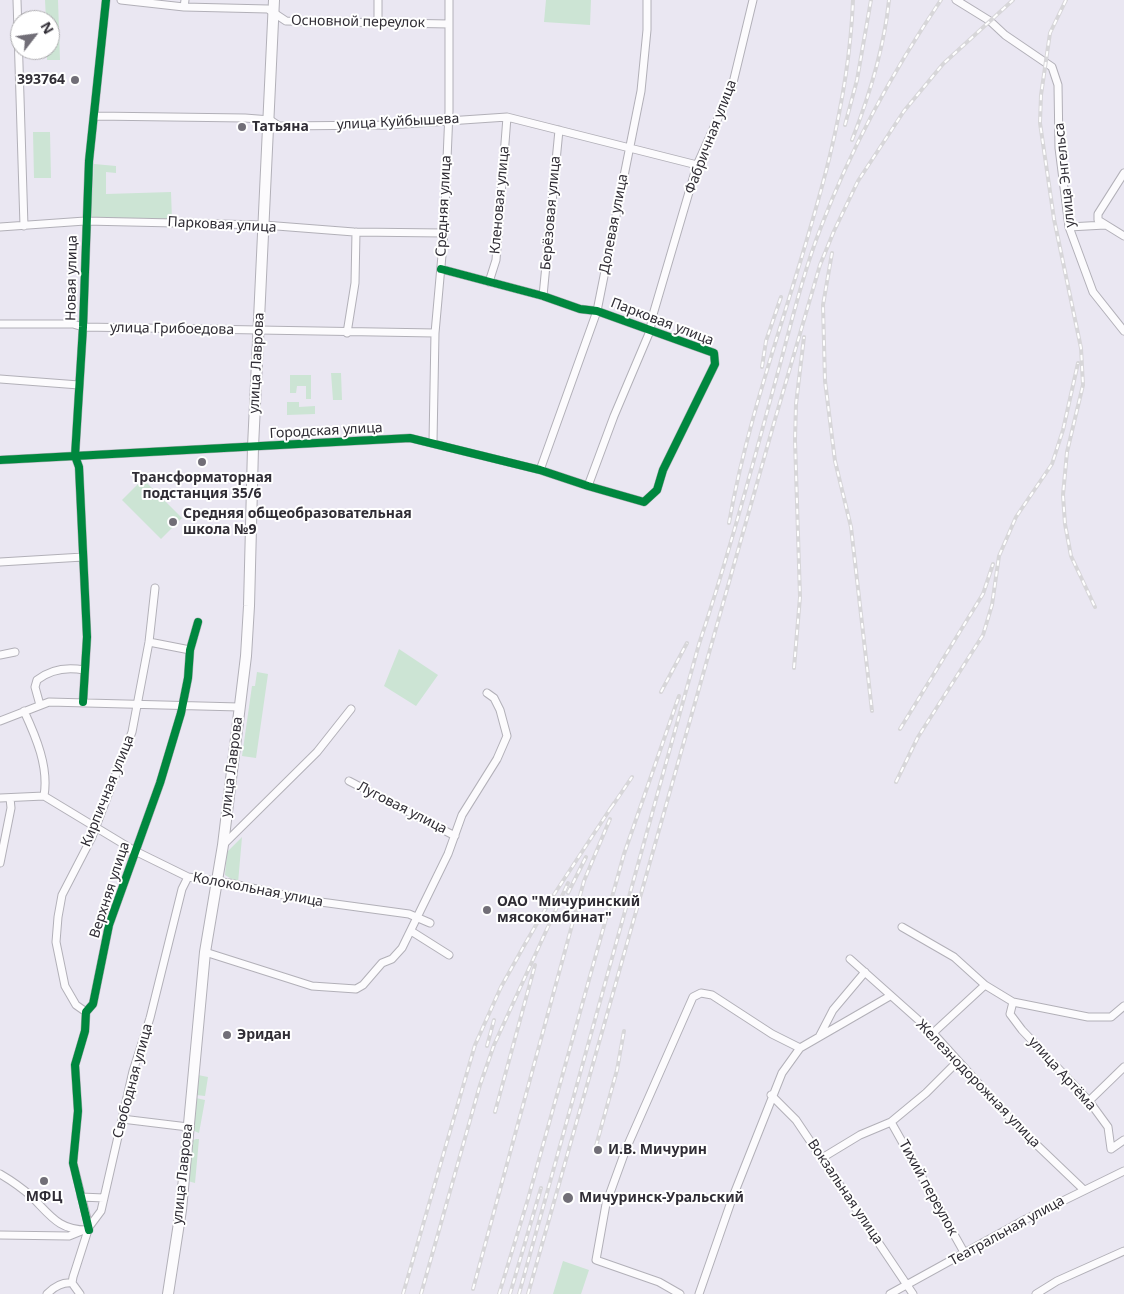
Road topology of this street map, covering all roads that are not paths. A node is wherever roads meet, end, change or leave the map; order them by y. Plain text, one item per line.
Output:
1 (17, 0) edge
2 (106, 0) edge
3 (121, 0) edge
4 (274, 0) edge
5 (378, 0) edge
6 (449, 0) edge
7 (647, 0) edge
8 (753, 0) edge
9 (956, 0) edge
10 (184, 4) edge
11 (274, 12) junction
12 (378, 23) junction
13 (449, 24) junction
14 (95, 116) junction
15 (507, 117) junction
16 (270, 120) junction
17 (448, 122) junction
18 (559, 130) junction
19 (628, 149) junction
20 (697, 165) junction
21 (1124, 173) edge
22 (85, 221) junction
23 (264, 225) junction
24 (1105, 225) junction
25 (24, 226) junction
26 (0, 227) edge
27 (1069, 227) junction
28 (356, 232) junction
29 (444, 233) junction
30 (1124, 236) edge
31 (441, 269) junction
32 (489, 282) junction
33 (543, 296) junction
34 (597, 311) junction
35 (0, 324) edge
36 (83, 327) junction
37 (258, 330) junction
38 (650, 330) junction
39 (1124, 330) edge
40 (347, 333) junction
41 (435, 333) junction
42 (0, 378) edge
43 (79, 385) junction
44 (433, 442) junction
45 (253, 447) junction
46 (75, 456) junction
47 (0, 460) edge
48 (540, 470) junction
49 (588, 486) junction
50 (644, 502) joint
51 (83, 557) junction
52 (0, 562) edge
53 (155, 588) dead end
54 (198, 622) dead end
55 (149, 642) junction
56 (190, 650) junction
57 (15, 652) dead end
58 (0, 655) edge
59 (84, 670) junction
60 (487, 693) dead end
61 (83, 702) junction
62 (40, 705) junction
63 (137, 705) junction
64 (183, 705) junction
65 (239, 707) junction
66 (351, 709) dead end
67 (24, 711) junction
68 (0, 721) edge
69 (349, 781) dead end
70 (44, 796) junction
71 (0, 798) edge
72 (10, 798) junction
73 (96, 827) junction
74 (455, 836) junction
75 (223, 845) junction
76 (135, 852) junction
77 (0, 863) edge
78 (188, 877) junction
79 (216, 883) junction
80 (417, 917) junction
81 (430, 923) dead end
82 (902, 927) dead end
83 (411, 931) junction
84 (205, 952) junction
85 (449, 955) dead end
86 (850, 959) dead end
87 (865, 972) junction
88 (985, 986) junction
89 (890, 996) junction
90 (1013, 1002) junction
91 (1124, 1006) edge
92 (86, 1012) junction
93 (933, 1034) junction
94 (818, 1037) junction
95 (800, 1048) junction
96 (958, 1061) junction
97 (1124, 1067) edge
98 (772, 1095) junction
99 (1089, 1101) junction
100 (122, 1118) junction
101 (891, 1122) junction
102 (188, 1127) junction
103 (1124, 1140) edge
104 (822, 1158) junction
105 (1124, 1171) edge
106 (0, 1174) edge
107 (1084, 1190) junction
108 (81, 1197) junction
109 (104, 1198) junction
110 (87, 1229) junction
111 (0, 1235) edge
112 (1124, 1252) edge
113 (965, 1254) junction
114 (72, 1283) junction
115 (907, 1286) junction
116 (47, 1294) edge
117 (80, 1294) edge
118 (168, 1294) edge
119 (680, 1294) edge
120 (699, 1294) edge
121 (890, 1294) edge
122 (912, 1294) edge
123 (1036, 1294) edge

1 - 25 street
2 - 14 street, Новая улица
3 - 10 street, Основной переулок
4 - 11 main road, улица Лаврова
5 - 12 street
6 - 13 street, Средняя улица
7 - 19 street, Долевая улица
8 - 20 street, Фабричная улица
9 - 27 street, улица Энгельса
10 - 11 street, Основной переулок
11 - 12 street, Основной переулок
11 - 16 main road, улица Лаврова
12 - 13 street, Основной переулок
13 - 17 street, Средняя улица
14 - 16 street, улица Куйбышева
14 - 22 street, Новая улица
15 - 17 street, улица Куйбышева
15 - 18 street, улица Куйбышева
15 - 32 street, Кленовая улица
16 - 17 street, улица Куйбышева
16 - 23 main road, улица Лаврова
17 - 29 street, Средняя улица
18 - 19 street, улица Куйбышева
18 - 33 street, Берёзовая улица
19 - 20 street, улица Куйбышева
19 - 34 street, Долевая улица
20 - 38 street, Фабричная улица
21 - 24 street
22 - 23 street, Парковая улица
22 - 25 street, Парковая улица
22 - 36 street, Новая улица
23 - 28 street, Парковая улица
23 - 37 main road, улица Лаврова
24 - 27 street
24 - 30 street
25 - 26 street, Парковая улица
27 - 39 street, улица Энгельса
28 - 29 street, Парковая улица
28 - 40 street
29 - 31 street, Средняя улица
31 - 32 street, Парковая улица
31 - 41 street, Средняя улица
32 - 33 street, Парковая улица
33 - 34 street, Парковая улица
34 - 38 street, Парковая улица
34 - 48 street, Долевая улица
35 - 36 street, улица Грибоедова
36 - 37 street, улица Грибоедова
36 - 43 street, Новая улица
37 - 40 street, улица Грибоедова
37 - 45 main road, улица Лаврова
38 - 49 street, Фабричная улица
38 - 50 street, Парковая улица
40 - 41 street, улица Грибоедова
41 - 44 street, Средняя улица
42 - 43 street
43 - 46 street, Новая улица
44 - 45 street, Городская улица
44 - 48 street, Городская улица
45 - 46 street, Городская улица
45 - 65 main road, улица Лаврова
46 - 47 street, Городская улица
46 - 51 street, Новая улица
48 - 49 street, Городская улица
49 - 50 street, Городская улица
51 - 52 street
51 - 59 street, Новая улица
53 - 55 street, Кирпичная улица
54 - 56 street, Верхняя улица
55 - 56 street
55 - 63 street, Кирпичная улица
56 - 64 street, Верхняя улица
57 - 58 street
59 - 61 street, Новая улица
59 - 62 street
60 - 74 street, Луговая улица
61 - 62 street
61 - 63 street
62 - 67 street
63 - 64 street
63 - 73 street, Кирпичная улица
64 - 65 street
64 - 76 street, Верхняя улица
65 - 75 main road, улица Лаврова
66 - 75 street, улица Лаврова
67 - 68 street
67 - 70 street
69 - 74 street, Луговая улица
70 - 72 street
70 - 73 street, Колокольная улица
71 - 72 street
72 - 77 street
73 - 76 street, Колокольная улица
73 - 92 street, Кирпичная улица
74 - 80 street, Луговая улица
75 - 79 main road, улица Лаврова
76 - 78 street, Колокольная улица
76 - 92 street, Верхняя улица
78 - 79 street, Колокольная улица
78 - 100 street, Свободная улица
79 - 80 street, Колокольная улица
79 - 84 main road, улица Лаврова
80 - 81 street, Колокольная улица
80 - 83 street, Луговая улица
82 - 88 street
83 - 84 street, Луговая улица
83 - 85 street
84 - 102 main road, улица Лаврова
86 - 87 street, Железнодорожная улица
87 - 89 street, Железнодорожная улица
87 - 94 street
88 - 90 street
88 - 93 street
89 - 93 street, Железнодорожная улица
89 - 94 street
90 - 91 street
90 - 99 street, улица Артёма
92 - 108 street, Верхняя улица
93 - 96 street, Железнодорожная улица
94 - 95 street
95 - 98 street
95 - 119 street
96 - 101 street
96 - 107 street, Железнодорожная улица
97 - 99 street
98 - 104 street, Вокзальная улица
98 - 120 street
99 - 103 street, улица Артёма
100 - 102 street
100 - 109 street, Свободная улица
101 - 104 street
101 - 113 street, Тихий переулок
102 - 118 main road, улица Лаврова
104 - 115 street, Вокзальная улица
105 - 107 street, Театральная улица
106 - 110 street
107 - 113 street, Театральная улица
108 - 109 street
108 - 110 street, Верхняя улица
109 - 110 street, Свободная улица
110 - 111 street
110 - 114 street, Свободная улица
112 - 123 street
113 - 115 street, Театральная улица
114 - 116 street
114 - 117 street
115 - 121 street, Театральная улица
115 - 122 street, Вокзальная улица

